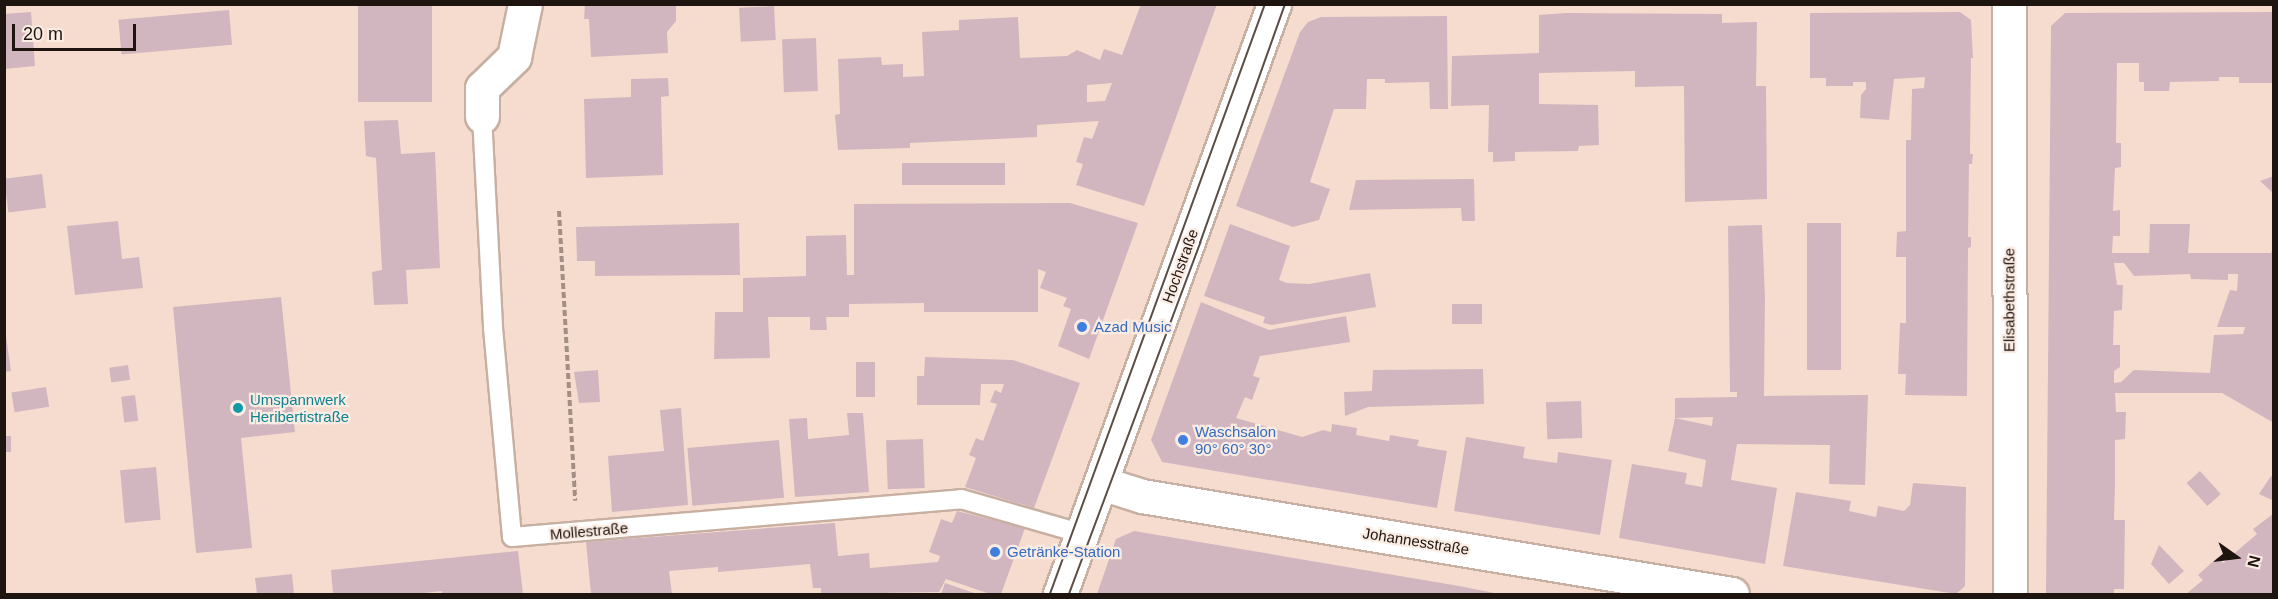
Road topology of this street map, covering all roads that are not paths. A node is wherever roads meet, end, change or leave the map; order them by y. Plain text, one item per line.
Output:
1 (525, 4) edge
2 (1274, 4) edge
3 (2009, 4) edge
4 (482, 116) joint
5 (1101, 483) junction
6 (1083, 534) junction
7 (1060, 594) edge
8 (1732, 594) edge
9 (2010, 594) edge

1 - 4 street
2 - 5 street, Hochstraße
3 - 9 street, Elisabethstraße
4 - 6 lane, Mollestraße
5 - 6 street, Hochstraße
5 - 8 street, Johannesstraße
6 - 7 street, Hochstraße

